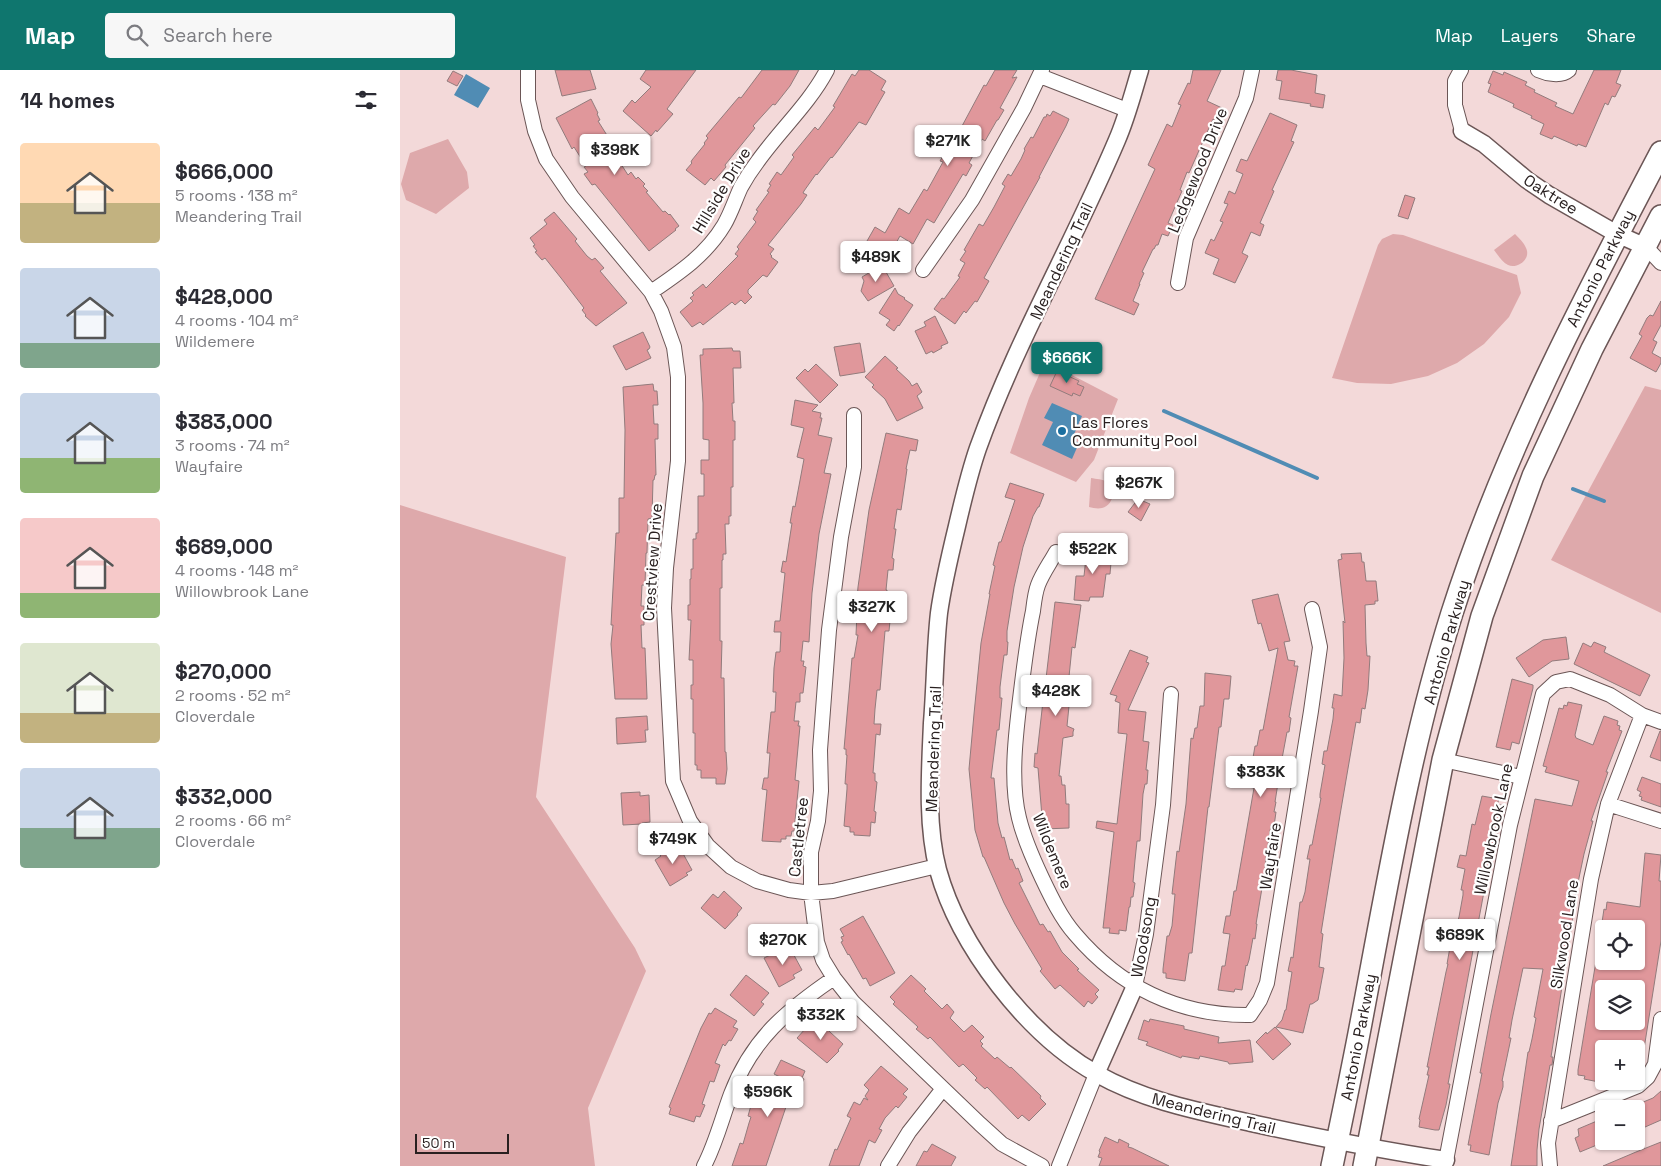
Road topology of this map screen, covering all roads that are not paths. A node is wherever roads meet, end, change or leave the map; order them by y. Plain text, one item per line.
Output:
1 (528, 70) edge
2 (827, 70) edge
3 (1140, 70) edge
4 (1252, 70) edge
5 (1461, 70) edge
6 (1538, 70) edge
7 (1569, 70) edge
8 (1041, 73) edge
9 (1128, 110) junction
10 (1462, 131) joint
11 (1661, 152) edge
12 (1661, 216) edge
13 (1617, 234) junction
14 (1653, 249) edge
15 (1661, 263) edge
16 (923, 270) dead end
17 (1178, 283) dead end
18 (651, 292) junction
19 (854, 416) dead end
20 (1056, 552) dead end
21 (1312, 609) dead end
22 (1171, 694) dead end
23 (1642, 714) junction
24 (1661, 722) edge
25 (1443, 760) junction
26 (1521, 777) junction
27 (1608, 804) junction
28 (1661, 821) edge
29 (937, 866) junction
30 (811, 893) junction
31 (834, 978) junction
32 (1135, 986) junction
33 (1250, 1015) joint
34 (1661, 1019) edge
35 (1096, 1074) junction
36 (942, 1090) junction
37 (1551, 1121) junction
38 (1337, 1141) junction
39 (1365, 1156) edge
40 (1445, 1163) edge
41 (704, 1166) edge
42 (888, 1166) edge
43 (1042, 1166) edge
44 (1059, 1166) edge
45 (1332, 1166) edge
46 (1550, 1166) edge

1 - 18 street, Crestview Drive
2 - 18 street, Hillside Drive
3 - 9 street, Meandering Trail
4 - 17 street, Ledgewood Drive
5 - 10 street
6 - 7 street
8 - 9 street
8 - 16 street
9 - 29 street, Meandering Trail
10 - 13 street, Oaktree
11 - 13 main road, Antonio Parkway
12 - 14 main road, Antonio Parkway
13 - 14 street, Oaktree
13 - 38 main road, Antonio Parkway
14 - 15 street
14 - 25 main road, Antonio Parkway
18 - 30 street, Crestview Drive
19 - 30 street, Castletree
20 - 32 street, Wildemere
21 - 33 street, Wayfaire
22 - 32 street, Woodsong
23 - 24 street
23 - 26 street, Willowbrook Lane
23 - 27 street, Silkwood Lane
25 - 26 street
25 - 39 main road, Antonio Parkway
26 - 40 street, Willowbrook Lane
27 - 28 street
27 - 37 street, Silkwood Lane
29 - 30 street, Crestview Drive
29 - 35 street, Meandering Trail
30 - 31 street, Castletree
31 - 36 street, Castletree
31 - 41 street
32 - 33 street, Wildemere
32 - 35 street, Woodsong
34 - 37 street
35 - 38 street, Meandering Trail
35 - 44 street, Woodsong
36 - 42 street
36 - 43 street, Castletree
37 - 46 street, Silkwood Lane
38 - 39 street, Meandering Trail
38 - 45 main road, Antonio Parkway
39 - 40 street, Meandering Trail

